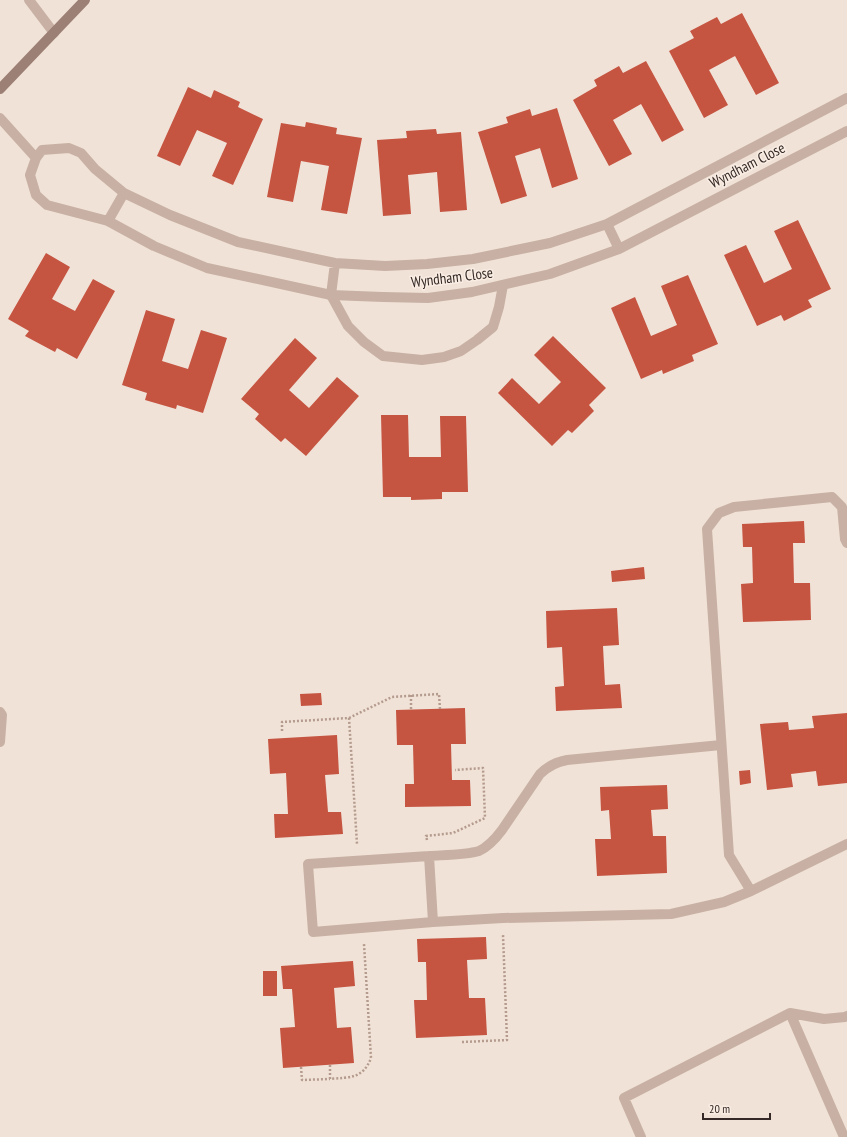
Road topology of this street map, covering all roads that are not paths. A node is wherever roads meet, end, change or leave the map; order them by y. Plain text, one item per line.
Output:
1 (29, 0) edge
2 (85, 0) edge
3 (54, 33) junction
4 (0, 89) edge
5 (847, 98) edge
6 (0, 118) edge
7 (847, 131) edge
8 (36, 158) junction
9 (124, 193) junction
10 (108, 221) junction
11 (607, 224) junction
12 (619, 249) junction
13 (334, 263) junction
14 (503, 285) junction
15 (332, 295) junction
16 (847, 543) edge
17 (0, 712) edge
18 (0, 742) edge
19 (721, 745) junction
20 (847, 844) edge
21 (428, 856) junction
22 (751, 891) junction
23 (432, 922) junction
24 (790, 1013) junction
25 (847, 1016) edge
26 (641, 1137) edge
27 (844, 1137) edge

1 - 3 street
2 - 3 main road
3 - 4 main road
5 - 11 street, Wyndham Close
6 - 8 street
7 - 12 street, Wyndham Close
8 - 9 street, Wyndham Close
8 - 10 street, Wyndham Close
9 - 10 street
9 - 13 street, Wyndham Close
10 - 15 street, Wyndham Close
11 - 12 street
11 - 13 street, Wyndham Close
12 - 14 street, Wyndham Close
13 - 15 street
14 - 15 street, Wyndham Close
14 - 15 street
16 - 19 street
17 - 18 street
19 - 21 street
19 - 22 street
20 - 22 street
21 - 23 street
21 - 23 street
22 - 23 street
24 - 25 street
24 - 26 street
24 - 27 street

